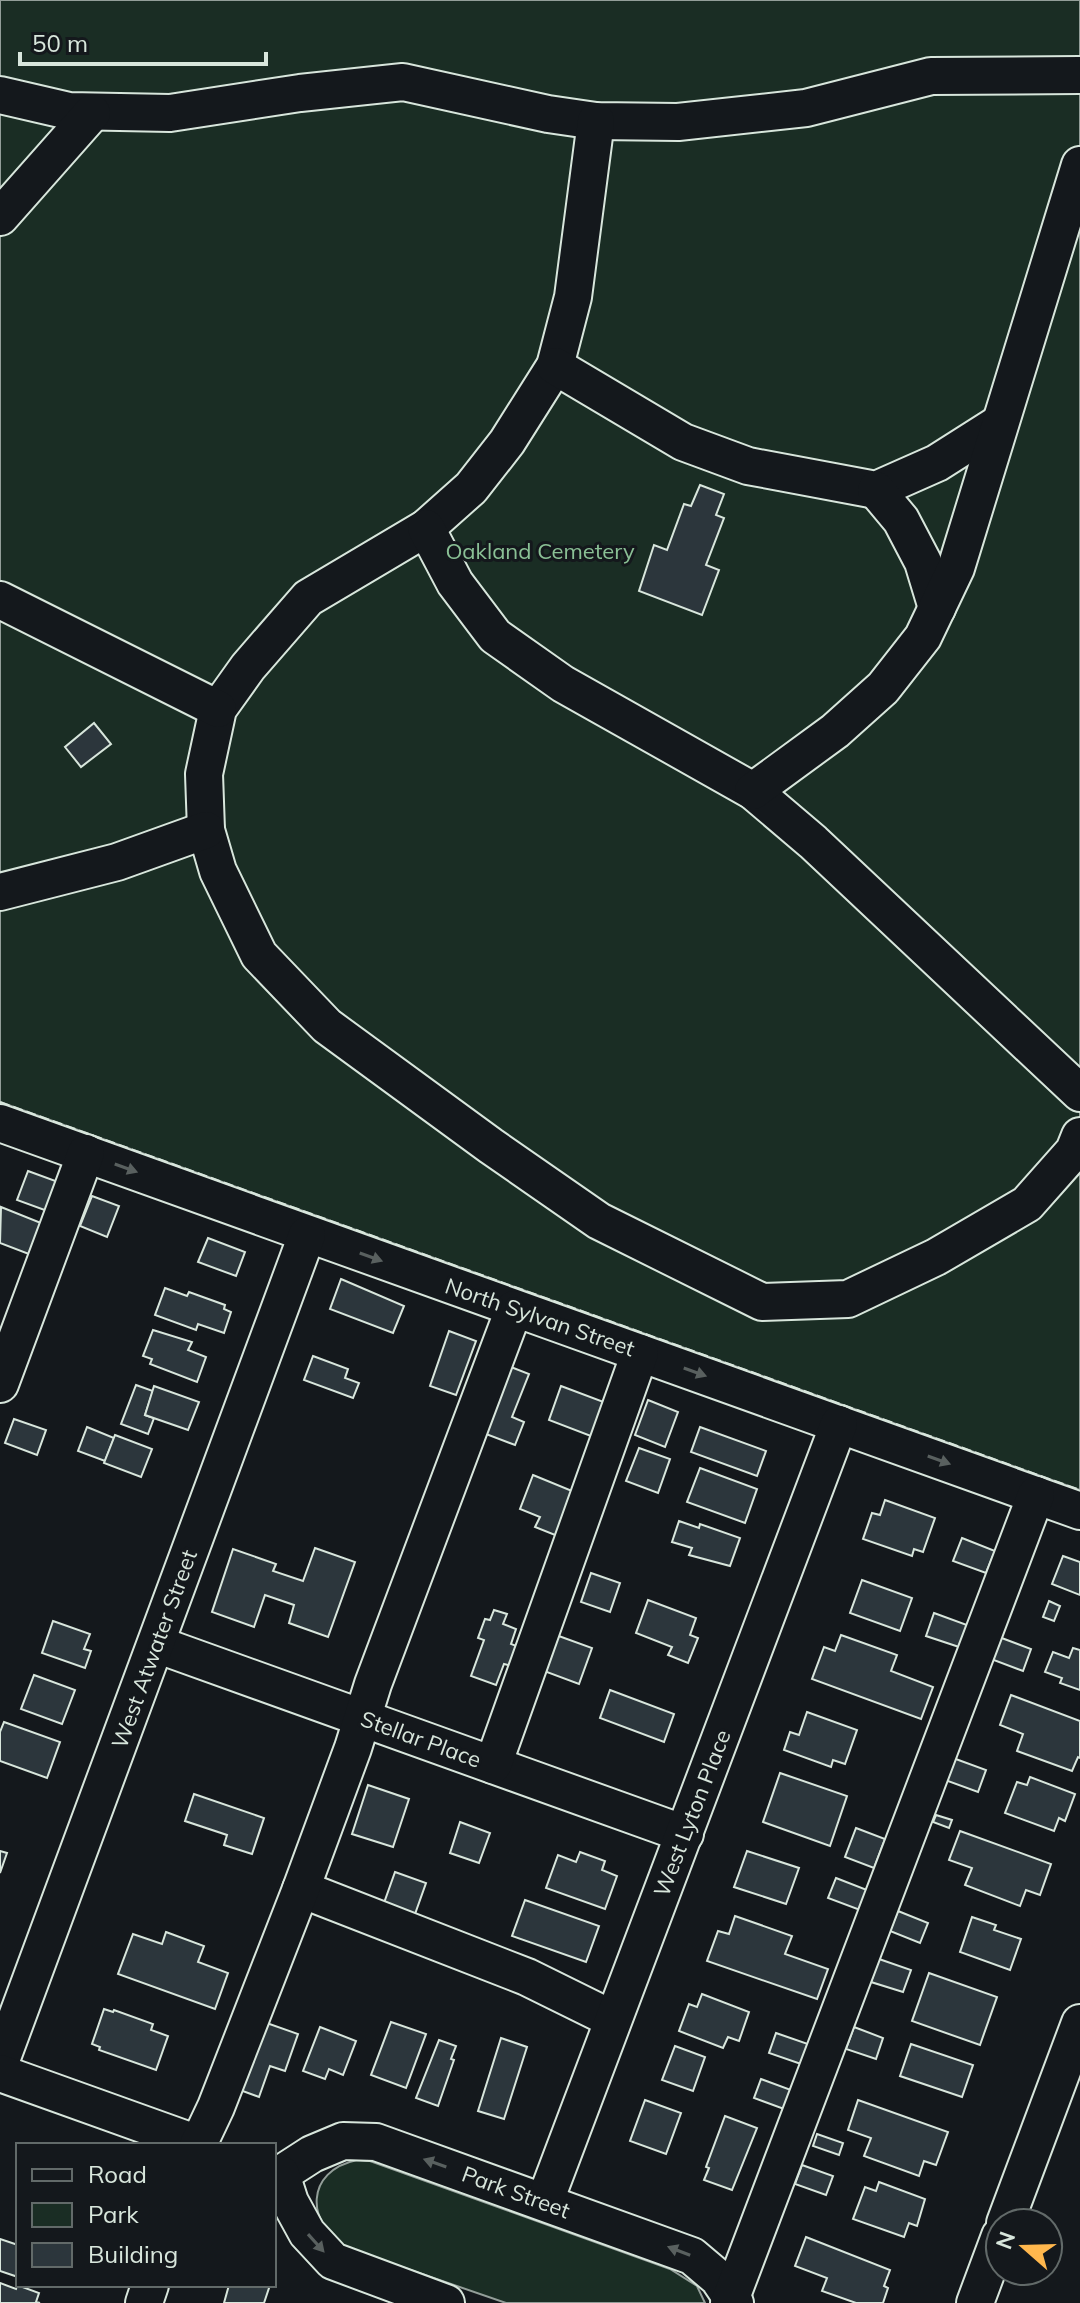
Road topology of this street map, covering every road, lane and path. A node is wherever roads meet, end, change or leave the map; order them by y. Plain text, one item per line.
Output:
1 (1080, 75) edge
2 (0, 95) edge
3 (92, 113) junction
4 (596, 121) junction
5 (1080, 165) edge
6 (0, 217) edge
7 (555, 366) junction
8 (1000, 423) junction
9 (876, 490) junction
10 (426, 528) junction
11 (0, 600) edge
12 (937, 608) junction
13 (218, 709) junction
14 (753, 791) junction
15 (206, 830) junction
16 (0, 892) edge
17 (1080, 1093) edge
18 (0, 1123) edge
19 (1080, 1136) edge
20 (86, 1153) junction
21 (307, 1235) junction
22 (514, 1309) junction
23 (640, 1353) junction
24 (0, 1384) edge
25 (839, 1424) junction
26 (1036, 1495) junction
27 (1080, 1511) edge
28 (156, 1644) junction
29 (362, 1717) junction
30 (493, 1765) junction
31 (685, 1834) junction
32 (301, 1889) junction
33 (612, 2019) junction
34 (1080, 2023) edge
35 (0, 2063) edge
36 (0, 2073) edge
37 (1065, 2107) edge
38 (193, 2143) edge
39 (200, 2143) edge
40 (277, 2172) edge
41 (545, 2201) junction
42 (1013, 2207) edge
43 (984, 2279) edge
44 (732, 2300) edge
45 (446, 2303) edge
46 (975, 2303) edge

1 - 4 street
2 - 3 street
3 - 4 street
3 - 6 street
4 - 7 street
5 - 8 street
7 - 9 street
7 - 10 street
8 - 9 street
8 - 12 street
9 - 12 street
10 - 13 street
10 - 14 street
11 - 13 street
12 - 14 street
13 - 15 street
14 - 17 street
15 - 16 street
15 - 19 street
18 - 20 street, North Sylvan Street
20 -> 21 street, North Sylvan Street
20 - 24 street
21 -> 22 street, North Sylvan Street
21 - 28 street, West Atwater Street
22 - 23 street, North Sylvan Street
22 - 29 street
23 -> 25 street, North Sylvan Street
23 - 30 street
25 -> 26 street, North Sylvan Street
25 - 31 street, West Lyton Place
26 - 27 street, North Sylvan Street
26 - 44 street
28 - 29 street, Stellar Place
28 - 35 street, West Atwater Street
29 - 30 street, Stellar Place
29 - 32 street
30 - 31 street, Stellar Place
31 - 33 street, West Lyton Place
32 - 33 street
32 - 39 street
33 - 41 street, West Lyton Place
34 - 37 street
36 - 38 street
37 - 42 street
41 -> 40 street, Park Street
40 -> 45 street
44 -> 41 street, Park Street
43 - 46 street

